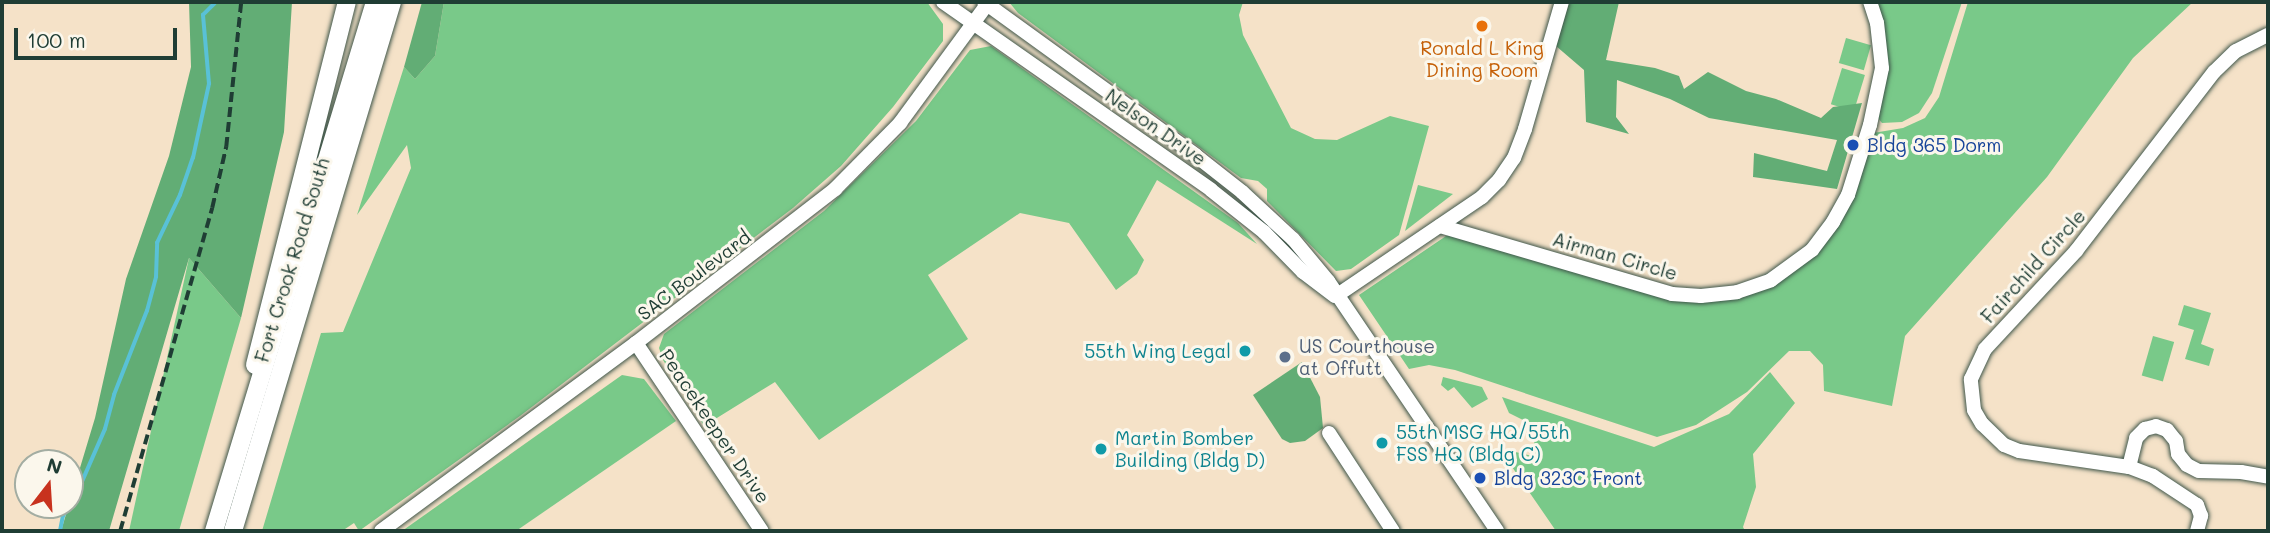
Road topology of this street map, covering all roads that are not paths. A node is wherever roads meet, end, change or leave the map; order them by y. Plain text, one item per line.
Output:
1 (347, 2) edge
2 (375, 2) edge
3 (392, 2) edge
4 (943, 2) edge
5 (1562, 2) edge
6 (1870, 2) edge
7 (987, 3) edge
8 (974, 24) junction
9 (2268, 34) edge
10 (1440, 226) junction
11 (1336, 296) junction
12 (636, 343) junction
13 (1329, 433) dead end
14 (2129, 467) junction
15 (2268, 477) edge
16 (213, 531) edge
17 (233, 531) edge
18 (381, 531) edge
19 (762, 531) edge
20 (1393, 531) edge
21 (1497, 531) edge
22 (2197, 531) edge

1 - 16 main road, Fort Crook Road South
2 - 16 main road
3 - 17 main road, Fort Crook Road South
4 - 8 street, Nelson Drive
5 - 10 street
6 - 10 street, Airman Circle
7 - 8 street, SAC Boulevard
7 - 11 street, Nelson Drive
8 - 11 street, Nelson Drive
8 - 12 street, SAC Boulevard
9 - 14 street, Fairchild Circle
10 - 11 street
11 - 21 street, Nelson Drive
12 - 18 street, SAC Boulevard
12 - 19 street, Peacekeeper Drive
13 - 20 street
14 - 15 street
14 - 22 street, Fairchild Circle

